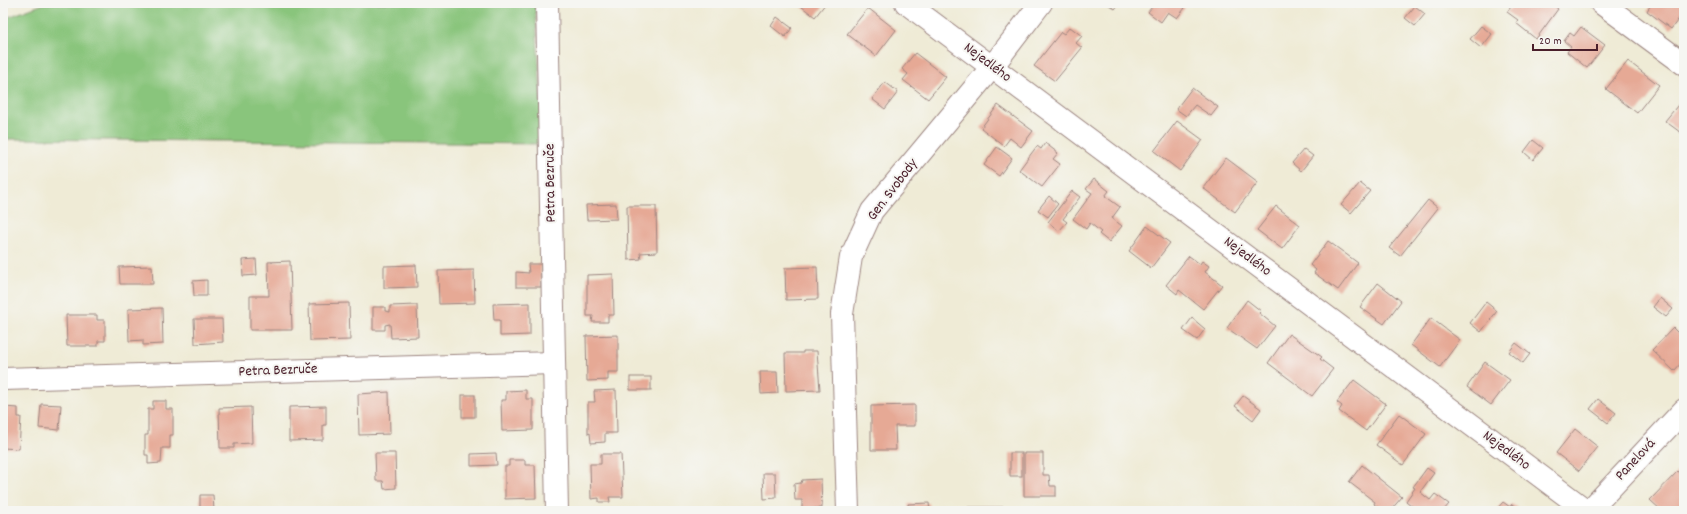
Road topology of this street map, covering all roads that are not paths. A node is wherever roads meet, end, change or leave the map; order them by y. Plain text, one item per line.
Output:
1 (548, 3) edge
2 (906, 3) edge
3 (1041, 3) edge
4 (1601, 3) edge
5 (1684, 64) edge
6 (992, 67) junction
7 (554, 363) junction
8 (3, 379) edge
9 (1684, 410) edge
10 (557, 511) edge
11 (848, 511) edge
12 (1588, 511) edge

1 - 7 street, Petra Bezruče
2 - 6 street, Nejedlého
3 - 6 street, Gen. Svobody
4 - 5 street
6 - 11 street, Gen. Svobody
6 - 12 street, Nejedlého
7 - 8 street, Petra Bezruče
7 - 10 street, Petra Bezruče
9 - 12 street, Panelová

